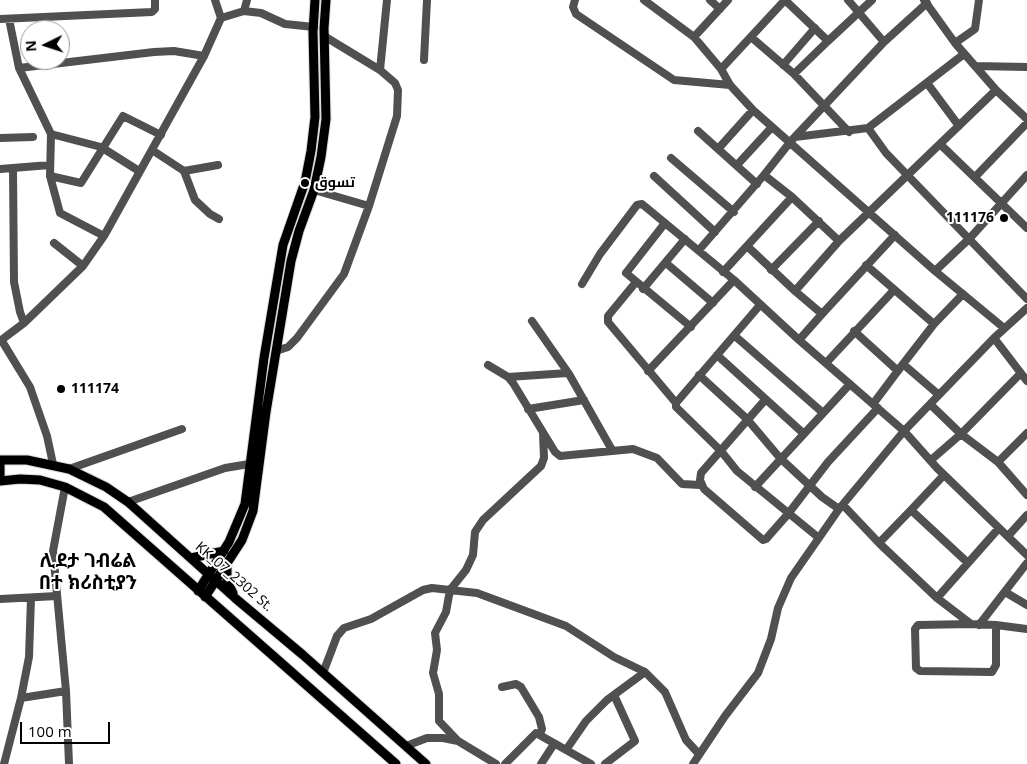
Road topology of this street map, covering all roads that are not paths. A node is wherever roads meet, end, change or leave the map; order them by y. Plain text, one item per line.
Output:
1 (154, 0) edge
2 (215, 0) edge
3 (247, 0) edge
4 (315, 0) edge
5 (326, 0) edge
6 (387, 0) edge
7 (427, 0) edge
8 (575, 0) edge
9 (644, 0) edge
10 (710, 0) edge
11 (728, 0) edge
12 (848, 0) edge
13 (872, 0) edge
14 (979, 0) edge
15 (926, 2) edge
16 (720, 9) junction
17 (244, 11) junction
18 (858, 12) junction
19 (222, 18) junction
20 (0, 19) edge
21 (9, 19) junction
22 (314, 27) junction
23 (815, 28) junction
24 (324, 36) junction
25 (694, 37) junction
26 (751, 37) junction
27 (828, 41) junction
28 (884, 42) junction
29 (955, 43) junction
30 (964, 54) junction
31 (204, 56) junction
32 (424, 60) dead end
33 (783, 65) junction
34 (975, 66) junction
35 (1027, 67) edge
36 (19, 68) junction
37 (721, 69) junction
38 (380, 70) junction
39 (794, 74) junction
40 (927, 83) junction
41 (730, 85) junction
42 (996, 90) junction
43 (825, 104) junction
44 (753, 110) junction
45 (1027, 121) edge
46 (772, 126) junction
47 (958, 126) junction
48 (868, 128) junction
49 (698, 131) dead end
50 (849, 132) junction
51 (51, 134) junction
52 (161, 135) junction
53 (33, 137) dead end
54 (0, 138) edge
55 (793, 139) junction
56 (940, 144) junction
57 (101, 148) junction
58 (718, 149) junction
59 (152, 150) junction
60 (671, 158) dead end
61 (50, 165) junction
62 (218, 165) dead end
63 (737, 165) junction
64 (0, 169) edge
65 (13, 169) junction
66 (139, 171) junction
67 (184, 171) junction
68 (908, 174) junction
69 (764, 175) junction
70 (50, 176) junction
71 (654, 176) dead end
72 (1027, 176) edge
73 (975, 177) junction
74 (757, 184) junction
75 (314, 190) junction
76 (792, 197) junction
77 (1002, 202) junction
78 (369, 206) junction
79 (734, 212) junction
80 (869, 212) junction
81 (219, 219) dead end
82 (819, 221) junction
83 (665, 223) junction
84 (1027, 228) edge
85 (716, 232) junction
86 (895, 235) junction
87 (104, 236) junction
88 (970, 238) junction
89 (685, 240) junction
90 (839, 241) junction
91 (54, 244) dead end
92 (747, 246) junction
93 (699, 250) junction
94 (666, 263) junction
95 (866, 265) junction
96 (83, 266) junction
97 (771, 270) junction
98 (935, 271) junction
99 (723, 272) junction
100 (734, 280) junction
101 (636, 282) junction
102 (582, 284) dead end
103 (643, 289) junction
104 (894, 290) junction
105 (795, 291) junction
106 (963, 294) junction
107 (1027, 299) edge
108 (713, 303) junction
109 (760, 305) junction
110 (822, 314) junction
111 (1025, 314) edge
112 (532, 321) dead end
113 (24, 322) junction
114 (934, 324) junction
115 (691, 327) junction
116 (1004, 328) junction
117 (854, 331) junction
118 (735, 336) junction
119 (994, 338) junction
120 (799, 340) junction
121 (1, 341) edge
122 (276, 351) junction
123 (717, 355) junction
124 (826, 363) junction
125 (488, 365) dead end
126 (901, 367) junction
127 (648, 371) junction
128 (568, 372) junction
129 (1020, 374) junction
130 (699, 375) junction
131 (508, 377) junction
132 (1027, 381) edge
133 (850, 384) junction
134 (939, 395) junction
135 (584, 400) junction
136 (765, 400) junction
137 (676, 403) junction
138 (931, 405) junction
139 (875, 406) junction
140 (528, 409) junction
141 (822, 412) junction
142 (747, 419) junction
143 (182, 429) dead end
144 (904, 431) junction
145 (542, 433) junction
146 (803, 433) junction
147 (1027, 433) edge
148 (961, 434) junction
149 (612, 450) junction
150 (721, 450) junction
151 (256, 451) junction
152 (780, 458) junction
153 (931, 460) junction
154 (0, 462) edge
155 (998, 462) junction
156 (52, 464) junction
157 (249, 464) junction
158 (70, 469) junction
159 (944, 475) junction
160 (0, 480) edge
161 (1027, 482) edge
162 (700, 485) junction
163 (809, 485) junction
164 (65, 487) junction
165 (755, 487) junction
166 (1021, 489) junction
167 (1027, 495) edge
168 (128, 502) junction
169 (841, 507) junction
170 (911, 510) junction
171 (788, 514) junction
172 (1027, 515) edge
173 (999, 528) junction
174 (1008, 536) junction
175 (820, 538) junction
176 (879, 543) junction
177 (224, 550) junction
178 (1027, 555) edge
179 (191, 558) junction
180 (227, 563) junction
181 (968, 563) junction
182 (1027, 563) edge
183 (209, 574) junction
184 (217, 581) junction
185 (450, 590) junction
186 (198, 591) junction
187 (1005, 592) junction
188 (57, 596) junction
189 (205, 597) junction
190 (0, 598) edge
191 (31, 598) junction
192 (937, 598) junction
193 (238, 601) junction
194 (1027, 605) edge
195 (971, 624) junction
196 (980, 625) junction
197 (996, 625) junction
198 (1027, 629) edge
199 (645, 672) junction
200 (323, 673) junction
201 (502, 687) dead end
202 (66, 690) junction
203 (614, 694) junction
204 (21, 698) junction
205 (540, 734) junction
206 (458, 741) junction
207 (554, 744) junction
208 (406, 746) junction
209 (566, 750) junction
210 (699, 754) junction
211 (4, 764) edge
212 (69, 764) edge
213 (396, 764) edge
214 (426, 764) edge
215 (496, 764) edge
216 (505, 764) edge
217 (541, 764) edge
218 (591, 764) edge
219 (605, 764) edge
220 (693, 764) edge

1 - 21 street
2 - 19 street
3 - 17 street
4 - 22 main road
5 - 24 main road
6 - 38 street
7 - 32 street
8 - 41 street
9 - 25 street
10 - 16 street
11 - 16 street
12 - 18 street
13 - 18 street
14 - 29 street
15 - 28 street
15 - 29 street
16 - 25 street
17 - 19 street
17 - 22 street
18 - 27 street
18 - 28 street
19 - 31 street
20 - 21 street
21 - 36 street
22 - 151 main road
23 - 26 street
23 - 27 street
23 - 33 street
24 - 38 street
24 - 75 main road
25 - 37 street
26 - 33 street
26 - 37 street
27 - 39 street
28 - 43 street
29 - 30 street
30 - 34 street
30 - 40 street
31 - 36 street
31 - 52 street
33 - 39 street
34 - 35 street
34 - 42 street
36 - 51 street
37 - 41 street
38 - 78 street
39 - 43 street
40 - 47 street
40 - 48 street
41 - 44 street
42 - 45 street
42 - 47 street
43 - 50 street
43 - 55 street
44 - 46 street
44 - 58 street
45 - 73 street
46 - 55 street
46 - 63 street
47 - 56 street
48 - 50 street
48 - 68 street
49 - 58 street
50 - 55 street
51 - 57 street
51 - 61 street
52 - 57 street
52 - 59 street
53 - 54 street
55 - 69 street
55 - 80 street
56 - 68 street
56 - 73 street
57 - 66 street
57 - 70 street
58 - 63 street
59 - 66 street
59 - 67 street
60 - 79 street
61 - 65 street
61 - 70 street
62 - 67 street
63 - 74 street
64 - 65 street
65 - 113 street
66 - 87 street
67 - 81 street
68 - 80 street
68 - 88 street
69 - 74 street
69 - 76 street
70 - 87 street
71 - 85 street
72 - 77 street
73 - 77 street
74 - 79 street
75 - 78 street
75 - 122 main road
76 - 82 street
76 - 92 street
77 - 84 street
77 - 88 street
78 - 122 street
79 - 85 street
80 - 86 street
80 - 90 street
82 - 90 street
82 - 97 street
83 - 89 street
83 - 101 street
83 - 102 street
85 - 93 street
86 - 95 street
86 - 98 street
87 - 96 street
88 - 98 street
88 - 107 street
89 - 93 street
89 - 94 street
90 - 105 street
91 - 96 street
92 - 97 street
92 - 99 street
93 - 99 street
94 - 103 street
94 - 108 street
95 - 104 street
95 - 110 street
96 - 113 street
97 - 105 street
98 - 106 street
99 - 100 street
100 - 108 street
100 - 109 street
101 - 103 street
101 - 127 street
103 - 115 street
104 - 114 street
104 - 117 street
105 - 110 street
106 - 114 street
106 - 116 street
108 - 115 street
109 - 118 street
109 - 120 street
110 - 120 street
111 - 116 street
112 - 128 street
113 - 121 street
114 - 126 street
115 - 127 street
116 - 119 street
117 - 124 street
117 - 126 street
118 - 123 street
118 - 141 street
119 - 129 street
119 - 134 street
120 - 124 street
121 - 156 street
122 - 151 main road
123 - 130 street
123 - 136 street
124 - 133 street
125 - 131 street
126 - 134 street
126 - 139 street
127 - 137 street
128 - 131 street
128 - 135 street
129 - 132 street
129 - 148 street
130 - 137 street
130 - 142 street
131 - 140 street
133 - 139 street
133 - 141 street
134 - 138 street
135 - 140 street
135 - 149 street
136 - 142 street
136 - 146 street
137 - 150 street
138 - 144 street
138 - 148 street
139 - 144 street
139 - 163 street
140 - 145 street
141 - 146 street
142 - 150 street
142 - 152 street
143 - 158 street
144 - 153 street
144 - 169 street
145 - 149 street
145 - 185 street
146 - 152 street
147 - 155 street
148 - 153 street
148 - 155 street
149 - 162 street
150 - 162 street
150 - 165 street
151 - 157 main road
151 - 180 main road
152 - 163 street
152 - 165 street
153 - 159 street
154 - 156 main road, KK_07_2302 St.
154 - 160 main road
155 - 166 street
156 - 158 main road, KK_07_2302 St.
157 - 168 street
157 - 177 main road
158 - 168 main road, KK_07_2302 St.
159 - 170 street
159 - 173 street
160 - 164 main road
161 - 166 street
162 - 171 street
163 - 169 street
163 - 171 street
164 - 186 main road
164 - 188 street
165 - 171 street
166 - 167 street
168 - 179 main road, KK_07_2302 St.
169 - 175 street
169 - 176 street
170 - 176 street
170 - 181 street
171 - 175 street
172 - 174 street
173 - 174 street
173 - 181 street
174 - 178 street
175 - 210 street
176 - 192 street
177 - 179 main road
177 - 183 main road
179 - 183 main road, KK_07_2302 St.
180 - 184 main road
180 - 193 main road
181 - 192 street
182 - 187 street
183 - 184 main road, KK_07_2302 St.
183 - 186 main road
184 - 189 main road
184 - 193 main road, KK_07_2302 St.
185 - 199 street
185 - 200 street
185 - 206 street
186 - 189 main road
187 - 194 street
187 - 196 street
188 - 191 street
188 - 202 street
189 - 213 main road
190 - 191 street
191 - 204 street
192 - 195 street
193 - 200 main road, KK_07_2302 St.
195 - 196 street
195 - 197 street
196 - 197 street
197 - 198 street
199 - 203 street
199 - 210 street
200 - 208 main road, KK_07_2302 St.
201 - 205 street
202 - 204 street
202 - 212 street
203 - 209 street
203 - 219 street
204 - 211 street
205 - 207 street
205 - 216 street
206 - 208 street
206 - 215 street
207 - 209 street
207 - 217 street
208 - 214 main road, KK_07_2302 St.
209 - 218 street
210 - 220 street

